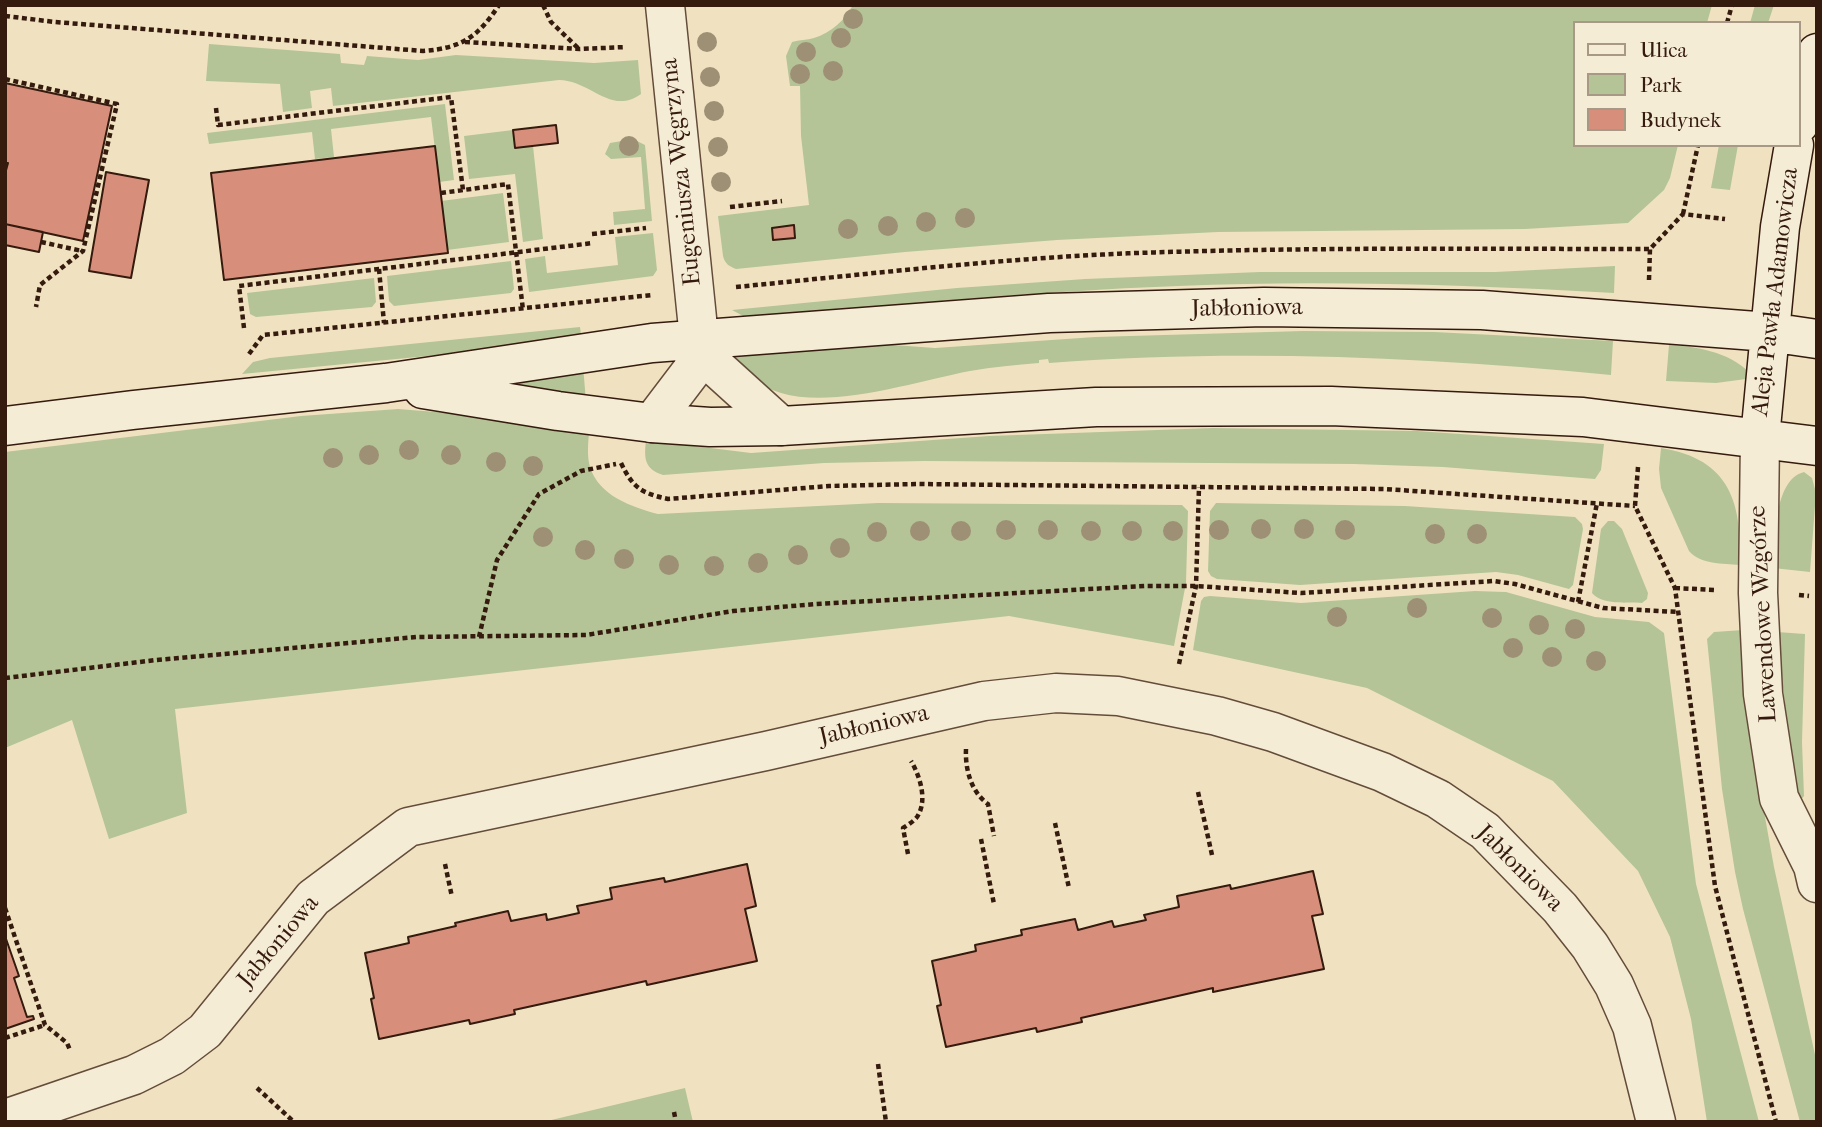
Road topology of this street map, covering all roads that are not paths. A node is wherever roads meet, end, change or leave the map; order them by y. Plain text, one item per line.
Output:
1 (665, 5) edge
2 (1817, 53) edge
3 (1801, 116) edge
4 (1794, 147) edge
5 (1769, 332) junction
6 (699, 338) junction
7 (1817, 339) edge
8 (386, 383) junction
9 (652, 423) junction
10 (5, 426) edge
11 (781, 426) junction
12 (1759, 438) junction
13 (1817, 446) edge
14 (1815, 867) edge
15 (5, 1119) edge
16 (1656, 1122) edge

1 - 6 main road, Eugeniusza Węgrzyna
2 - 3 main road
4 - 5 main road, Aleja Pawła Adamowicza
5 - 6 main road, Jabłoniowa
5 - 7 main road, Jabłoniowa
5 - 12 main road, Aleja Pawła Adamowicza
6 - 8 main road, Jabłoniowa
6 - 9 main road, Eugeniusza Węgrzyna
6 - 11 main road, Eugeniusza Węgrzyna
8 - 9 main road, Jabłoniowa
8 - 10 main road, Jabłoniowa
9 - 11 main road, Jabłoniowa
11 - 12 main road, Jabłoniowa
12 - 13 main road, Jabłoniowa
12 - 14 main road, Lawendowe Wzgórze
15 - 16 main road, Jabłoniowa

